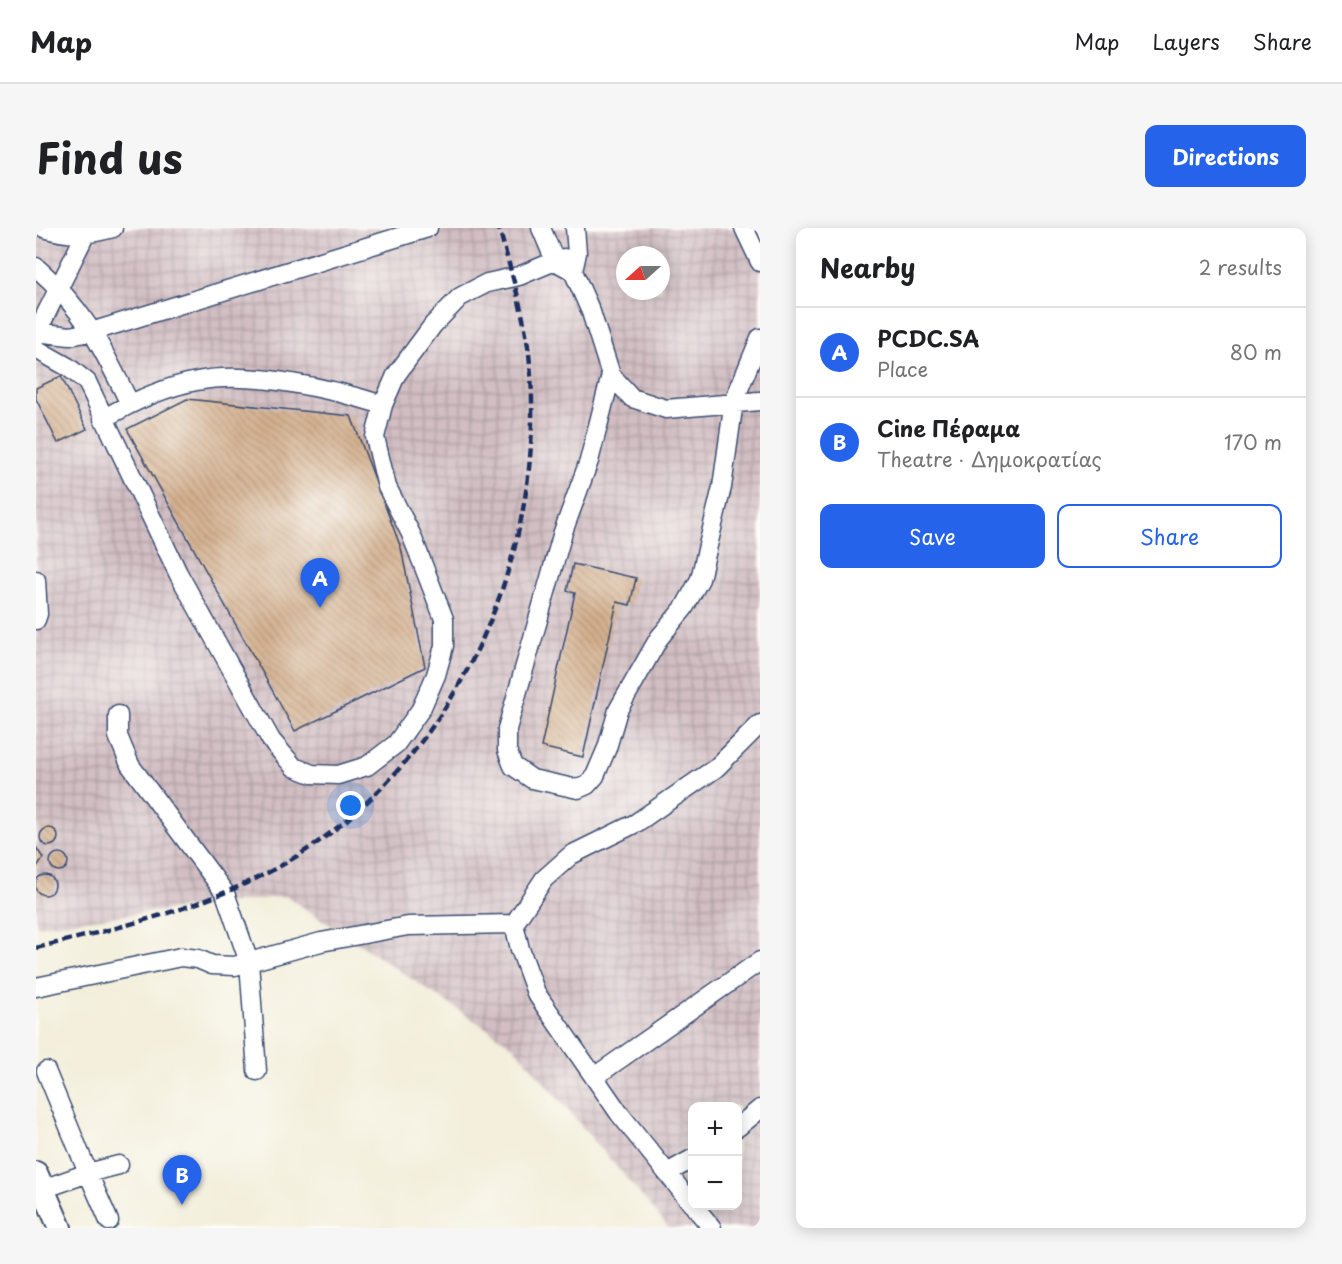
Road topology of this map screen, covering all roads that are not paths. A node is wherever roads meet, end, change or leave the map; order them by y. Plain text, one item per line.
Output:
1 (44, 228) edge
2 (113, 228) edge
3 (428, 228) edge
4 (541, 228) edge
5 (575, 228) edge
6 (744, 228) edge
7 (85, 235) junction
8 (577, 253) junction
9 (555, 261) junction
10 (760, 262) edge
11 (36, 267) edge
12 (573, 271) junction
13 (59, 287) junction
14 (36, 332) edge
15 (94, 332) junction
16 (760, 338) edge
17 (36, 349) edge
18 (611, 375) junction
19 (760, 400) edge
20 (734, 401) junction
21 (130, 404) junction
22 (383, 405) junction
23 (103, 419) junction
24 (36, 580) edge
25 (36, 620) edge
26 (118, 715) dead end
27 (760, 724) edge
28 (514, 924) junction
29 (760, 961) edge
30 (249, 962) junction
31 (36, 987) edge
32 (46, 1071) dead end
33 (257, 1071) dead end
34 (594, 1077) junction
35 (760, 1109) edge
36 (742, 1123) edge
37 (688, 1162) edge
38 (119, 1165) dead end
39 (88, 1173) junction
40 (667, 1173) junction
41 (39, 1181) edge
42 (688, 1199) edge
43 (697, 1210) edge
44 (109, 1221) dead end
45 (60, 1228) edge
46 (712, 1228) edge

1 - 7 lane
2 - 7 lane
3 - 15 lane
4 - 9 lane
5 - 8 lane
6 - 10 lane
7 - 13 lane
8 - 9 lane
8 - 12 lane
9 - 12 lane
9 - 22 lane
11 - 13 lane
12 - 18 lane
13 - 14 lane
13 - 15 lane
14 - 15 lane
15 - 21 lane
16 - 20 lane
17 - 23 lane
18 - 20 lane
18 - 20 lane
19 - 20 lane
21 - 22 lane
21 - 23 lane
22 - 23 lane
24 - 25 lane
26 - 30 lane
27 - 28 lane
28 - 30 lane
28 - 34 lane
29 - 34 lane
30 - 31 lane
30 - 33 lane
32 - 39 lane
34 - 40 lane
35 - 36 lane
37 - 40 lane
38 - 39 lane
39 - 41 lane
39 - 44 lane
40 - 42 lane
41 - 45 main road
43 - 46 lane

